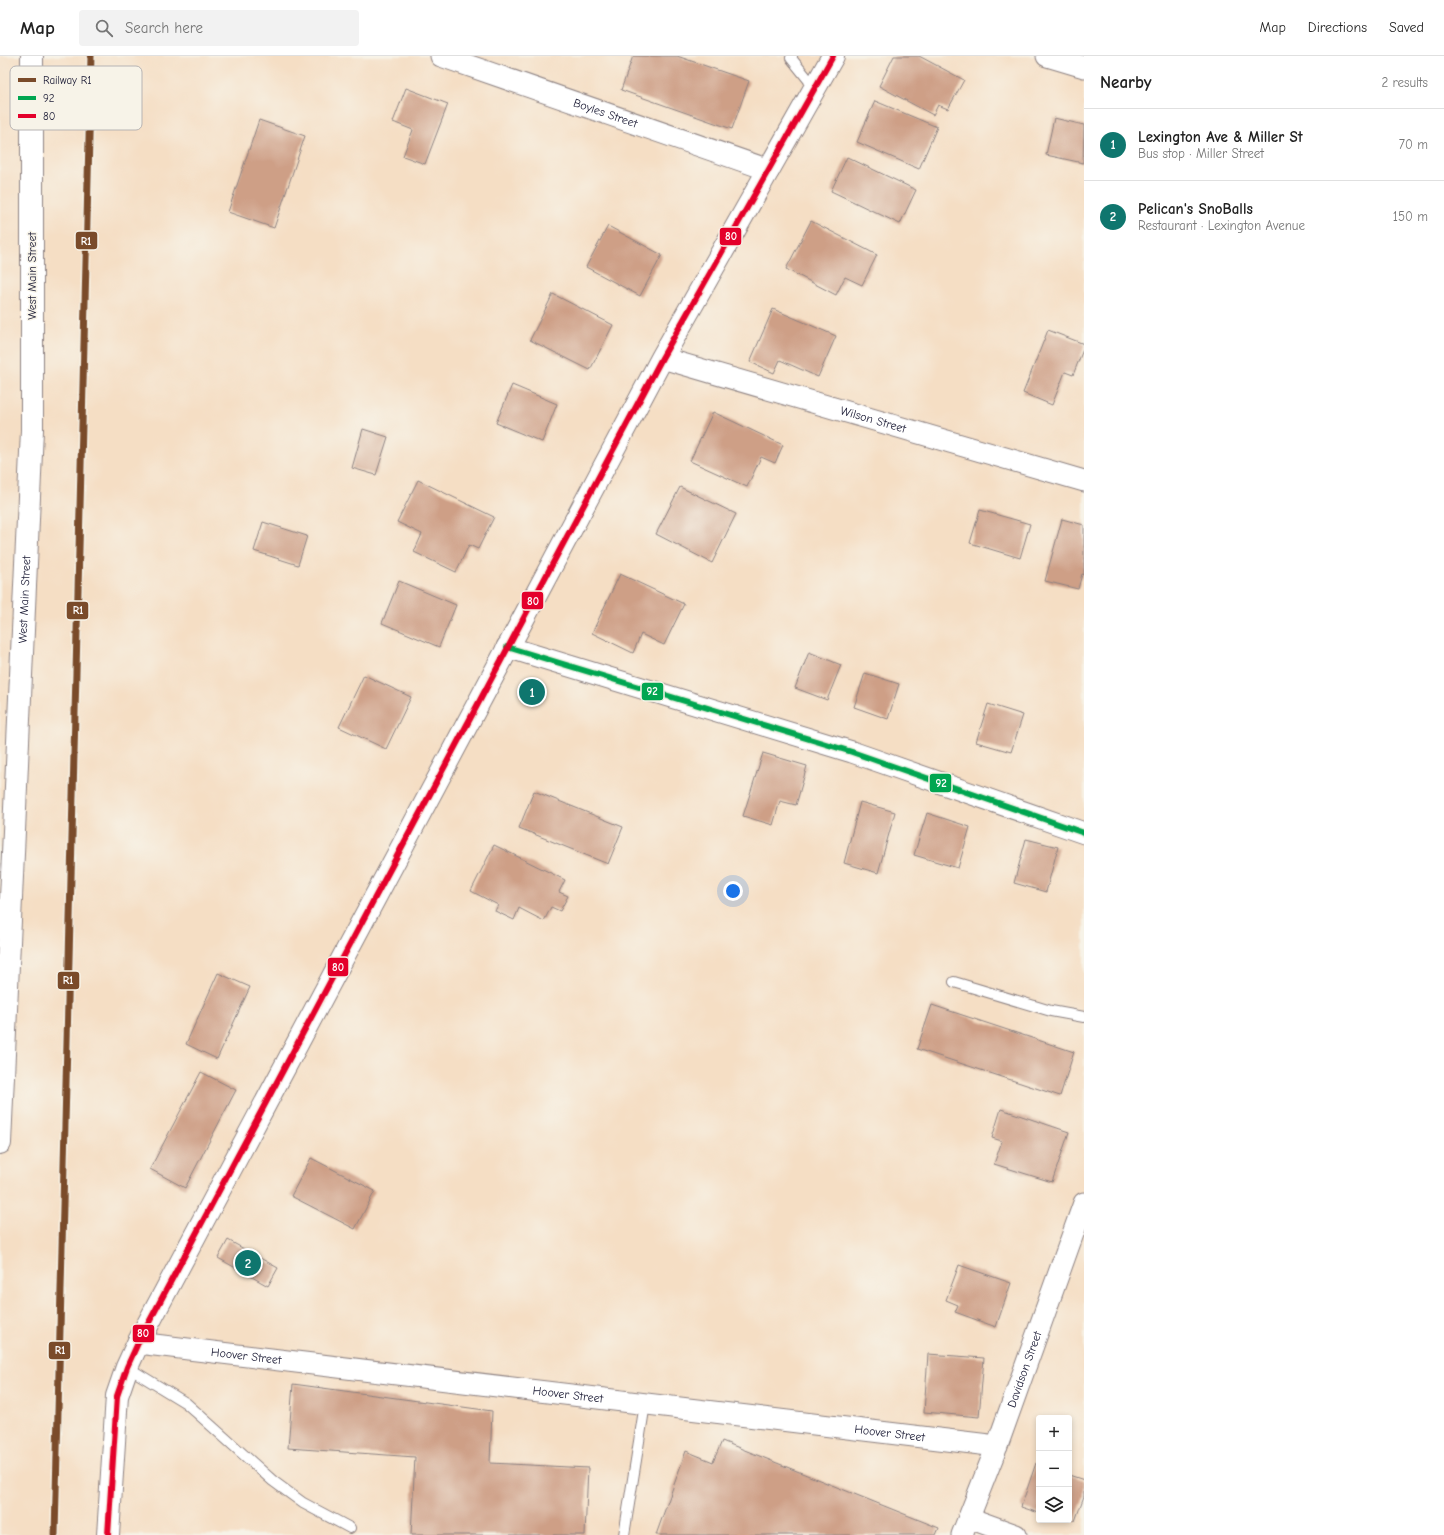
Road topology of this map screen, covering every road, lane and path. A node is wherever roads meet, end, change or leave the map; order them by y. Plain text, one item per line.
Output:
1 (441, 56) edge
2 (792, 56) edge
3 (833, 56) edge
4 (1047, 56) edge
5 (1084, 67) edge
6 (815, 88) junction
7 (32, 130) edge
8 (769, 170) junction
9 (662, 358) junction
10 (1084, 481) edge
11 (507, 647) junction
12 (1084, 833) edge
13 (4, 859) edge
14 (954, 982) dead end
15 (1084, 1017) edge
16 (0, 1143) edge
17 (1084, 1203) edge
18 (138, 1343) junction
19 (127, 1367) junction
20 (645, 1404) junction
21 (997, 1446) junction
22 (966, 1527) edge
23 (350, 1528) dead end
24 (108, 1535) edge
25 (624, 1535) edge
26 (1016, 1535) edge

1 - 8 street, Boyles Street
2 - 6 lane
3 - 6 main road
4 - 5 street
6 - 8 main road
7 - 13 main road, West Main Street
8 - 9 main road
9 - 10 street, Wilson Street
9 - 11 main road
11 - 12 street
11 - 18 main road
13 - 16 main road, West Main Street
14 - 15 lane
17 - 21 street, Davidson Street
18 - 19 main road
18 - 20 street, Hoover Street
19 - 23 lane
19 - 24 main road
20 - 21 street, Hoover Street
20 - 25 lane
21 - 22 street, Davidson Street
22 - 26 street

